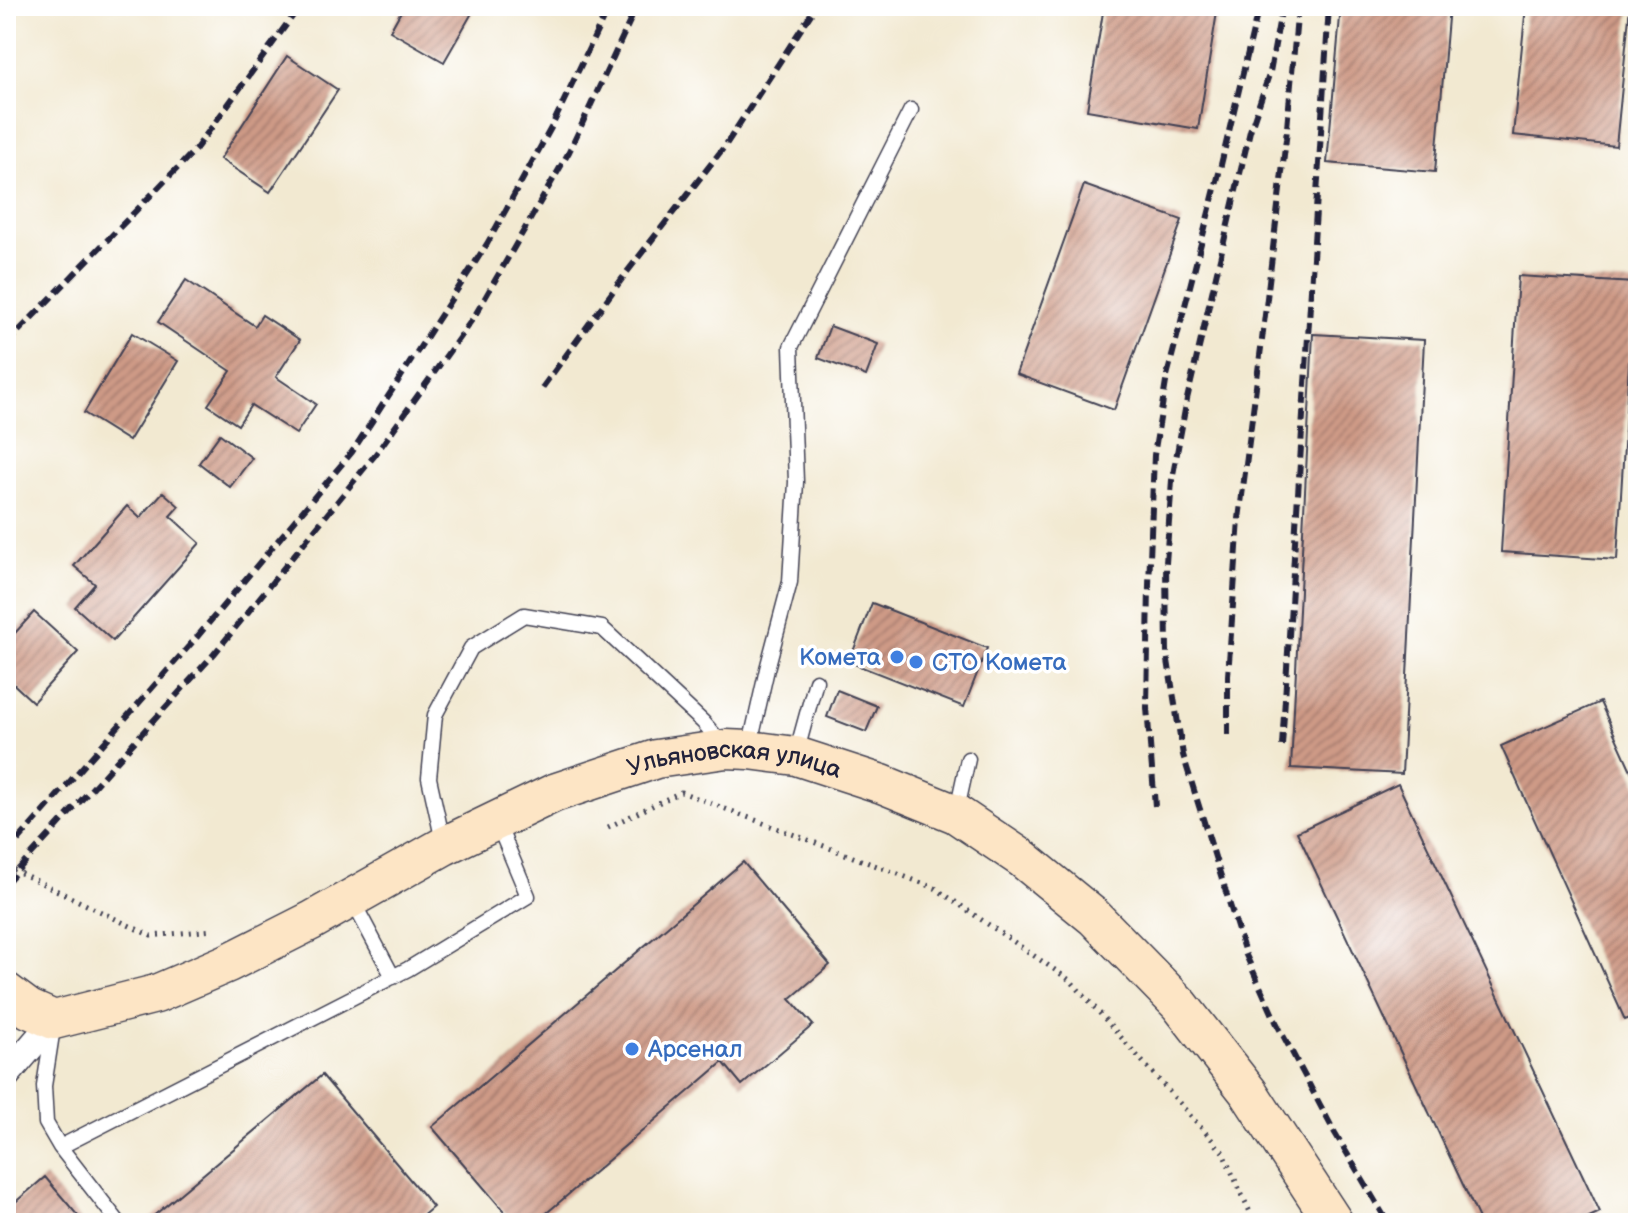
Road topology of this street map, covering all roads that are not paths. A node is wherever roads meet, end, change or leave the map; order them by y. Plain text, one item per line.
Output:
1 (911, 110) dead end
2 (816, 681) dead end
3 (737, 749) junction
4 (796, 756) junction
5 (968, 759) dead end
6 (956, 814) junction
7 (497, 821) junction
8 (444, 846) junction
9 (351, 898) junction
10 (393, 977) junction
11 (6, 992) edge
12 (54, 1020) junction
13 (6, 1076) edge
14 (60, 1147) junction
15 (119, 1223) edge
16 (1334, 1223) edge

1 - 3 lane
2 - 4 lane
3 - 4 main road, Ульяновская улица
3 - 7 main road, Ульяновская улица
3 - 8 lane
4 - 6 main road, Ульяновская улица
5 - 6 lane
6 - 16 main road, Ульяновская улица
7 - 8 main road, Ульяновская улица
7 - 10 lane
8 - 9 main road, Ульяновская улица
9 - 10 lane
9 - 12 main road, Ульяновская улица
10 - 14 lane
11 - 12 main road
12 - 13 street
12 - 14 lane
14 - 15 lane

